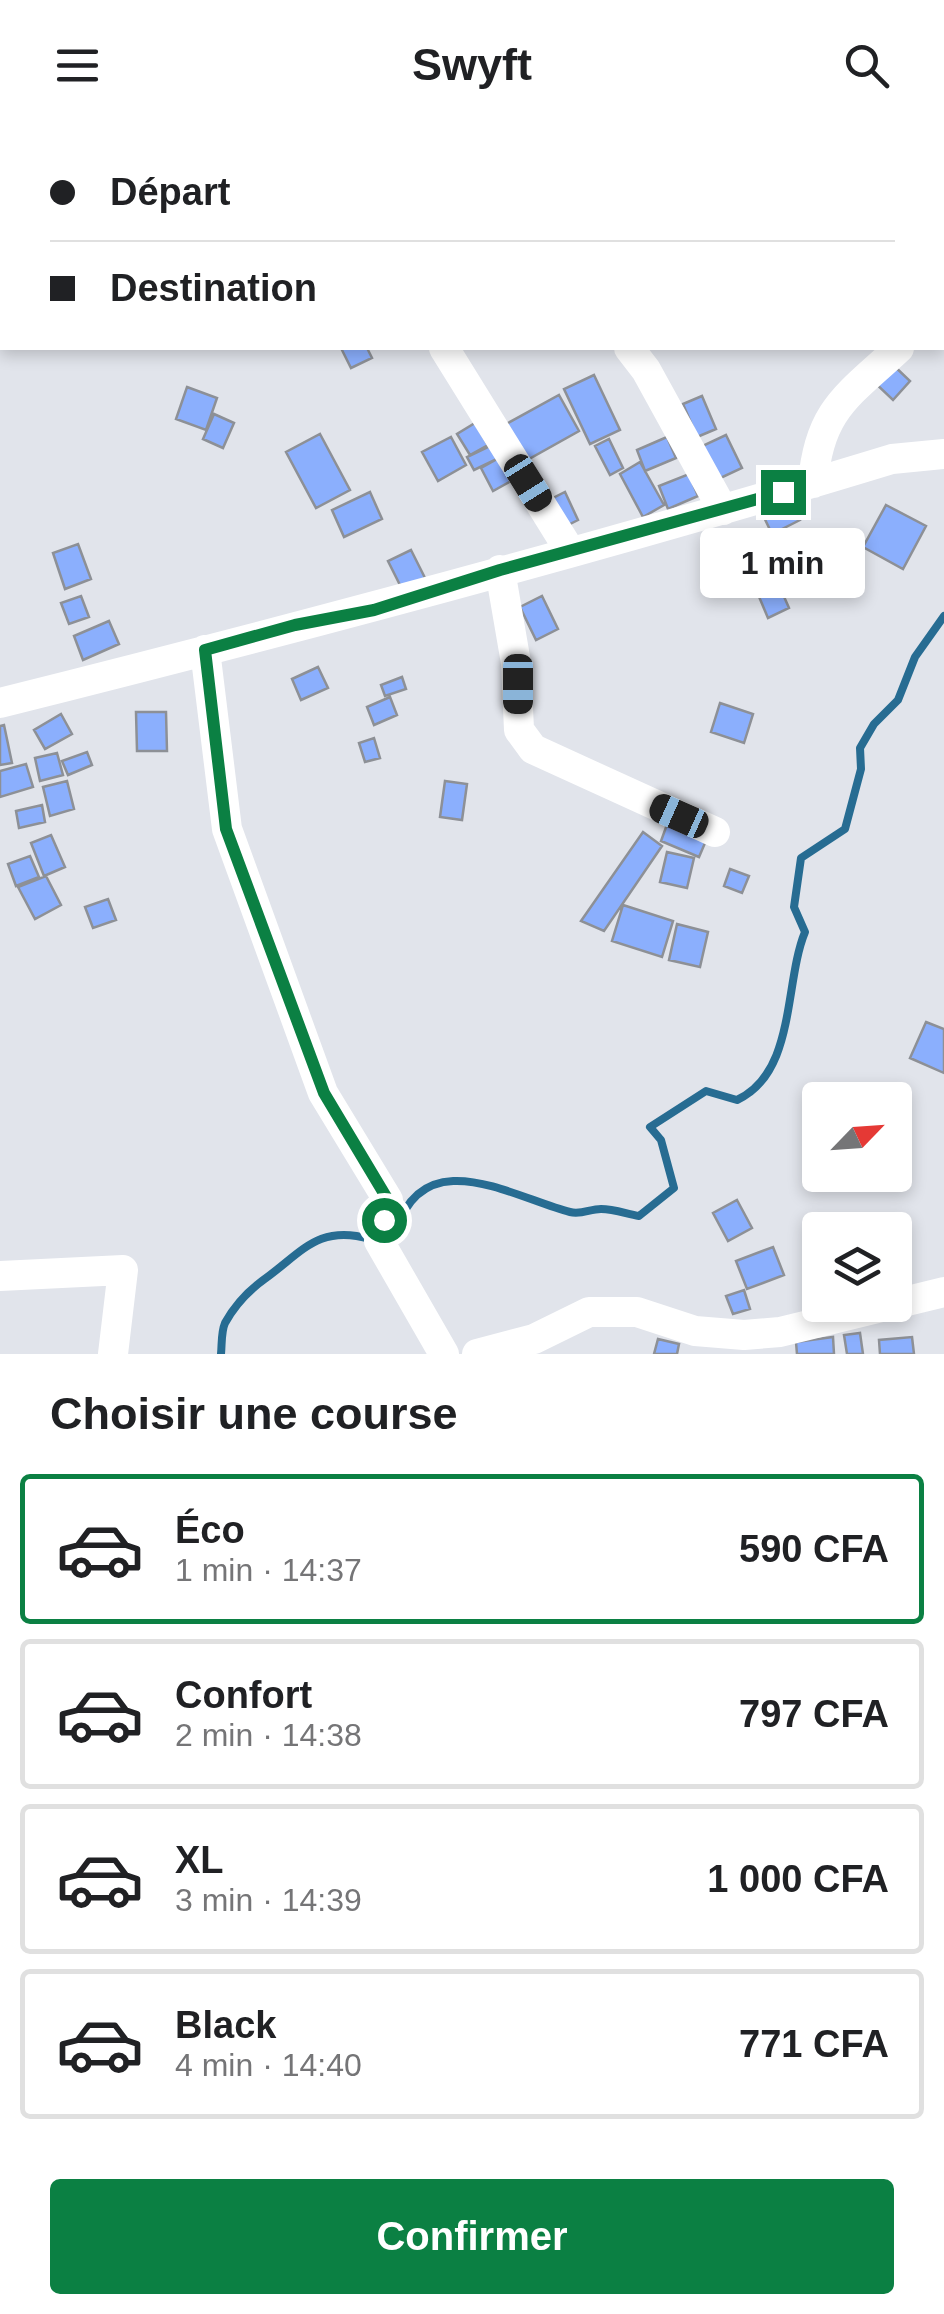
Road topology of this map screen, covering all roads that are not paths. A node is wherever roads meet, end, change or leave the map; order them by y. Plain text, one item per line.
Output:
1 (445, 350) edge
2 (630, 350) edge
3 (888, 351) edge
4 (944, 454) edge
5 (813, 482) junction
6 (722, 510) junction
7 (570, 551) junction
8 (500, 570) junction
9 (205, 650) junction
10 (0, 704) edge
11 (715, 832) dead end
12 (0, 1276) edge
13 (944, 1292) edge
14 (912, 1299) edge
15 (831, 1322) edge
16 (757, 1344) edge
17 (443, 1352) edge
18 (113, 1354) edge
19 (477, 1354) edge

1 - 7 street
2 - 6 street
3 - 5 street
4 - 5 street
5 - 6 street
6 - 7 street
7 - 8 street
8 - 9 street
8 - 11 street
9 - 10 street
9 - 17 street
12 - 18 street
13 - 14 street
15 - 16 street
16 - 19 street

